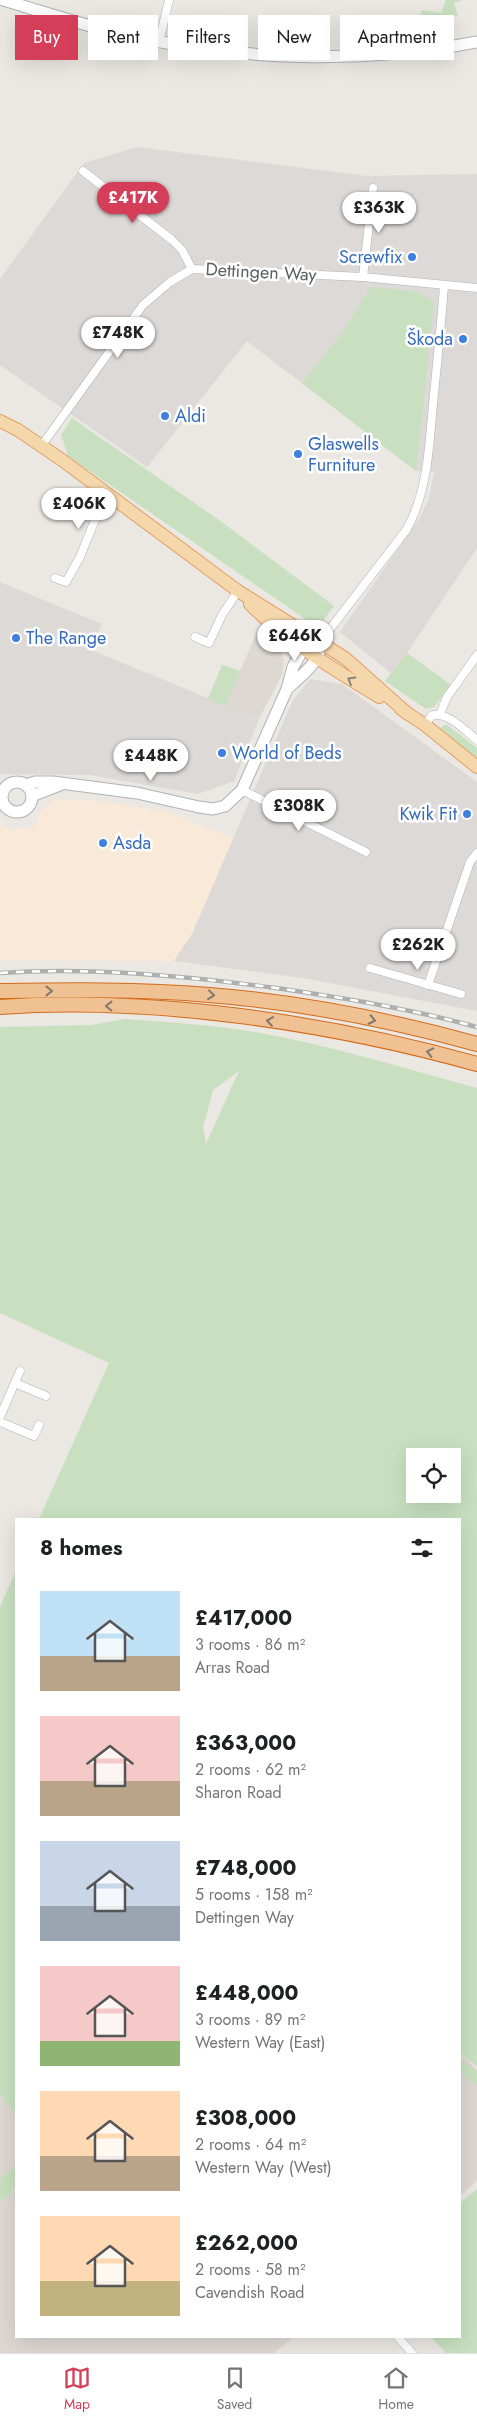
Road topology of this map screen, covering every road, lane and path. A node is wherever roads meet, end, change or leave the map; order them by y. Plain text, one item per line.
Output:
1 (3, 0) edge
2 (169, 0) edge
3 (159, 42) junction
4 (477, 42) edge
5 (83, 171) dead end
6 (373, 188) dead end
7 (358, 207) dead end
8 (371, 208) junction
9 (192, 269) junction
10 (363, 277) junction
11 (444, 286) junction
12 (477, 288) edge
13 (0, 421) edge
14 (42, 445) junction
15 (106, 493) junction
16 (55, 578) dead end
17 (238, 591) junction
18 (195, 637) dead end
19 (320, 642) junction
20 (303, 649) junction
21 (477, 655) edge
22 (318, 658) junction
23 (287, 689) junction
24 (408, 714) junction
25 (440, 714) junction
26 (425, 725) junction
27 (477, 740) edge
28 (477, 768) edge
29 (26, 785) junction
30 (61, 785) junction
31 (3, 786) edge
32 (242, 790) junction
33 (32, 796) junction
34 (2, 803) edge
35 (366, 852) dead end
36 (477, 853) edge
37 (370, 968) dead end
38 (428, 985) junction
39 (0, 991) edge
40 (461, 994) dead end
41 (0, 1007) edge
42 (477, 1044) edge
43 (477, 1064) edge
44 (20, 1371) dead end
45 (15, 1383) junction
46 (46, 1396) dead end
47 (0, 1417) edge
48 (0, 1422) edge
49 (39, 1425) dead end
50 (399, 2338) edge
51 (412, 2353) edge

1 - 3 street
2 - 3 street
3 - 4 street
5 - 9 street
6 - 8 street
7 - 8 street
8 - 10 street
9 - 10 street, Dettingen Way
9 - 14 street, Dettingen Way
10 - 11 street, Dettingen Way
11 - 12 street, Dettingen Way
11 - 19 street
13 - 14 main road
14 - 15 main road
15 - 16 street
15 - 17 main road
17 - 18 street
17 - 19 main road
17 - 20 main road
19 - 20 street
19 - 22 street
19 - 24 main road
20 - 22 main road
20 - 23 street
21 - 25 street
22 - 23 street
24 -> 22 main road
23 - 32 street
24 - 26 main road
25 - 26 street
25 - 27 street
26 - 28 main road
29 - 30 street
29 - 31 street
29 - 33 street
30 - 32 street
30 - 33 street
31 - 34 street
32 - 35 street
33 - 34 street
36 - 38 street
37 - 38 street
38 - 40 street
39 -> 42 highway
43 -> 41 highway
44 - 45 street
45 - 46 street
45 - 47 street
48 - 49 street
50 - 51 street

